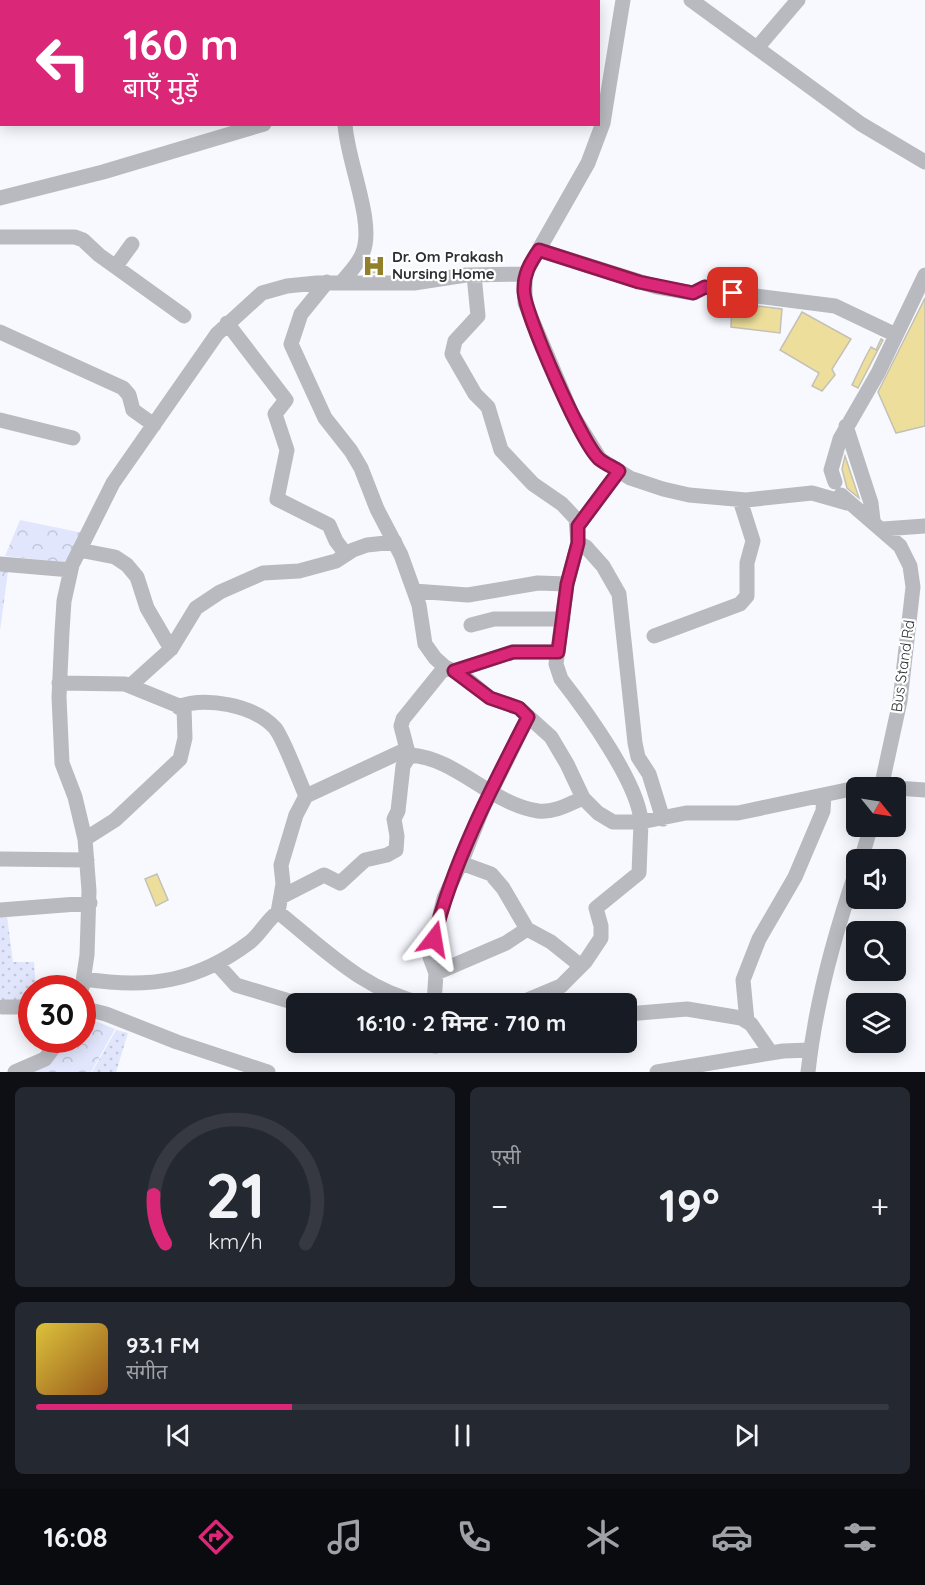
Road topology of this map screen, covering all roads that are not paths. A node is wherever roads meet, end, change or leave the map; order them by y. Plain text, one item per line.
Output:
1 (623, 0) edge
2 (691, 0) edge
3 (798, 0) edge
4 (757, 48) junction
5 (257, 126) edge
6 (345, 126) edge
7 (925, 162) edge
8 (0, 198) edge
9 (0, 237) edge
10 (132, 244) dead end
11 (539, 250) junction
12 (116, 266) junction
13 (525, 274) junction
14 (474, 275) junction
15 (925, 275) edge
16 (334, 282) junction
17 (184, 316) dead end
18 (227, 323) junction
19 (0, 332) edge
20 (896, 334) junction
21 (0, 420) edge
22 (154, 425) junction
23 (846, 426) junction
24 (73, 438) dead end
25 (619, 471) junction
26 (830, 488) junction
27 (740, 500) junction
28 (878, 524) junction
29 (578, 526) junction
30 (925, 526) edge
31 (395, 542) junction
32 (578, 543) junction
33 (79, 550) junction
34 (346, 554) junction
35 (0, 564) edge
36 (71, 570) junction
37 (567, 584) junction
38 (414, 591) junction
39 (919, 594) edge
40 (563, 619) junction
41 (471, 625) dead end
42 (654, 636) dead end
43 (171, 649) junction
44 (558, 652) junction
45 (450, 669) junction
46 (59, 683) junction
47 (131, 685) junction
48 (178, 707) junction
49 (528, 717) junction
50 (408, 752) junction
51 (883, 777) edge
52 (906, 789) edge
53 (846, 790) edge
54 (925, 790) edge
55 (493, 791) junction
56 (824, 795) junction
57 (306, 796) junction
58 (583, 798) junction
59 (663, 819) junction
60 (642, 822) junction
61 (85, 839) junction
62 (0, 859) edge
63 (87, 860) junction
64 (461, 863) junction
65 (846, 901) edge
66 (90, 903) junction
67 (279, 904) junction
68 (0, 910) edge
69 (527, 929) junction
70 (217, 964) junction
71 (581, 966) junction
72 (436, 973) junction
73 (84, 975) edge
74 (96, 984) edge
75 (389, 993) edge
76 (435, 993) edge
77 (546, 993) edge
78 (286, 1000) edge
79 (3, 1007) dead end
80 (18, 1007) edge
81 (96, 1012) edge
82 (637, 1013) edge
83 (747, 1021) junction
84 (810, 1050) junction
85 (49, 1053) edge
86 (771, 1053) junction
87 (15, 1072) edge
88 (268, 1072) edge
89 (657, 1072) edge
90 (808, 1072) edge

1 - 11 street
2 - 4 street
3 - 4 street
4 - 7 street
5 - 8 street
6 - 16 street
9 - 12 street
10 - 12 street
11 - 13 street
11 - 20 street
12 - 17 street
13 - 14 street
13 - 25 street
14 - 16 street
14 - 29 street
15 - 20 street
16 - 18 street
16 - 31 street
18 - 22 street
18 - 34 street
19 - 22 street
20 - 23 street
21 - 24 street
22 - 33 street
23 - 26 street
23 - 28 street
25 - 27 street
25 - 29 street
26 - 27 street
26 - 28 street, Bus Stand Rd
27 - 42 street
28 - 30 street
28 - 39 street, Bus Stand Rd
29 - 32 street
31 - 34 street
31 - 38 street
32 - 37 street
32 - 59 street
33 - 36 street
33 - 43 street
34 - 43 street
35 - 36 street
36 - 46 street
37 - 38 street
37 - 40 street
38 - 45 street
39 - 51 street, Bus Stand Rd
40 - 41 street
40 - 44 street
43 - 47 street
44 - 45 street
44 - 60 street
45 - 49 street
45 - 50 street
46 - 47 street
46 - 61 street
47 - 48 street
48 - 57 street
48 - 61 street
49 - 55 street
49 - 58 street
50 - 55 street
50 - 57 street
50 - 67 street
52 - 54 street
53 - 56 street
55 - 58 street
55 - 64 street
56 - 59 street
56 - 83 street
57 - 67 street
58 - 60 street
59 - 60 street
60 - 71 street
61 - 63 street
62 - 63 street
63 - 66 street
64 - 69 street
64 - 72 street
65 - 84 street
66 - 68 street
66 - 73 street
67 - 70 street
67 - 75 street
69 - 71 street
69 - 72 street
70 - 74 street
70 - 78 street
71 - 77 street
72 - 76 street
79 - 80 street
81 - 88 street
82 - 83 street
83 - 86 street
84 - 86 street
84 - 90 street
85 - 87 street
86 - 89 street

